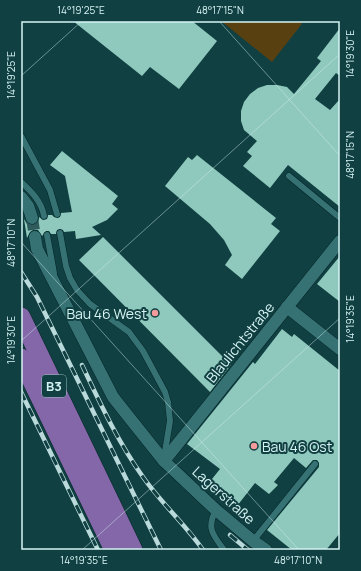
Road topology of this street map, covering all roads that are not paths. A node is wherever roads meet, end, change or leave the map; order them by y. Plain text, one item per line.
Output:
1 (21, 136) edge
2 (288, 176) dead end
3 (21, 182) edge
4 (21, 197) edge
5 (57, 214) dead end
6 (44, 216) dead end
7 (32, 218) tunnel mouth
8 (340, 218) edge
9 (60, 233) dead end
10 (48, 235) dead end
11 (35, 237) tunnel mouth
12 (340, 241) edge
13 (56, 285) junction
14 (287, 307) junction
15 (21, 318) edge
16 (340, 349) edge
17 (21, 358) edge
18 (79, 458) junction
19 (164, 461) junction
20 (315, 464) dead end
21 (216, 510) junction
22 (253, 541) junction
23 (114, 550) edge
24 (133, 550) edge
25 (224, 550) edge
26 (266, 550) edge

1 - 5 lane
2 - 8 lane
3 - 6 lane
4 - 7 street
9 - 19 lane
10 - 13 lane
11 - 13 street, Lagerstraße
12 - 14 street, Blaulichtstraße
13 - 19 street, Lagerstraße
14 - 16 street
14 - 19 street, Blaulichtstraße
15 - 18 main road, B3
17 - 18 main road, B3
18 - 23 main road, B3
18 - 24 main road, B3
19 - 21 street, Lagerstraße
20 - 22 lane
21 - 22 street, Lagerstraße
21 - 25 lane
22 - 26 street, Lagerstraße

